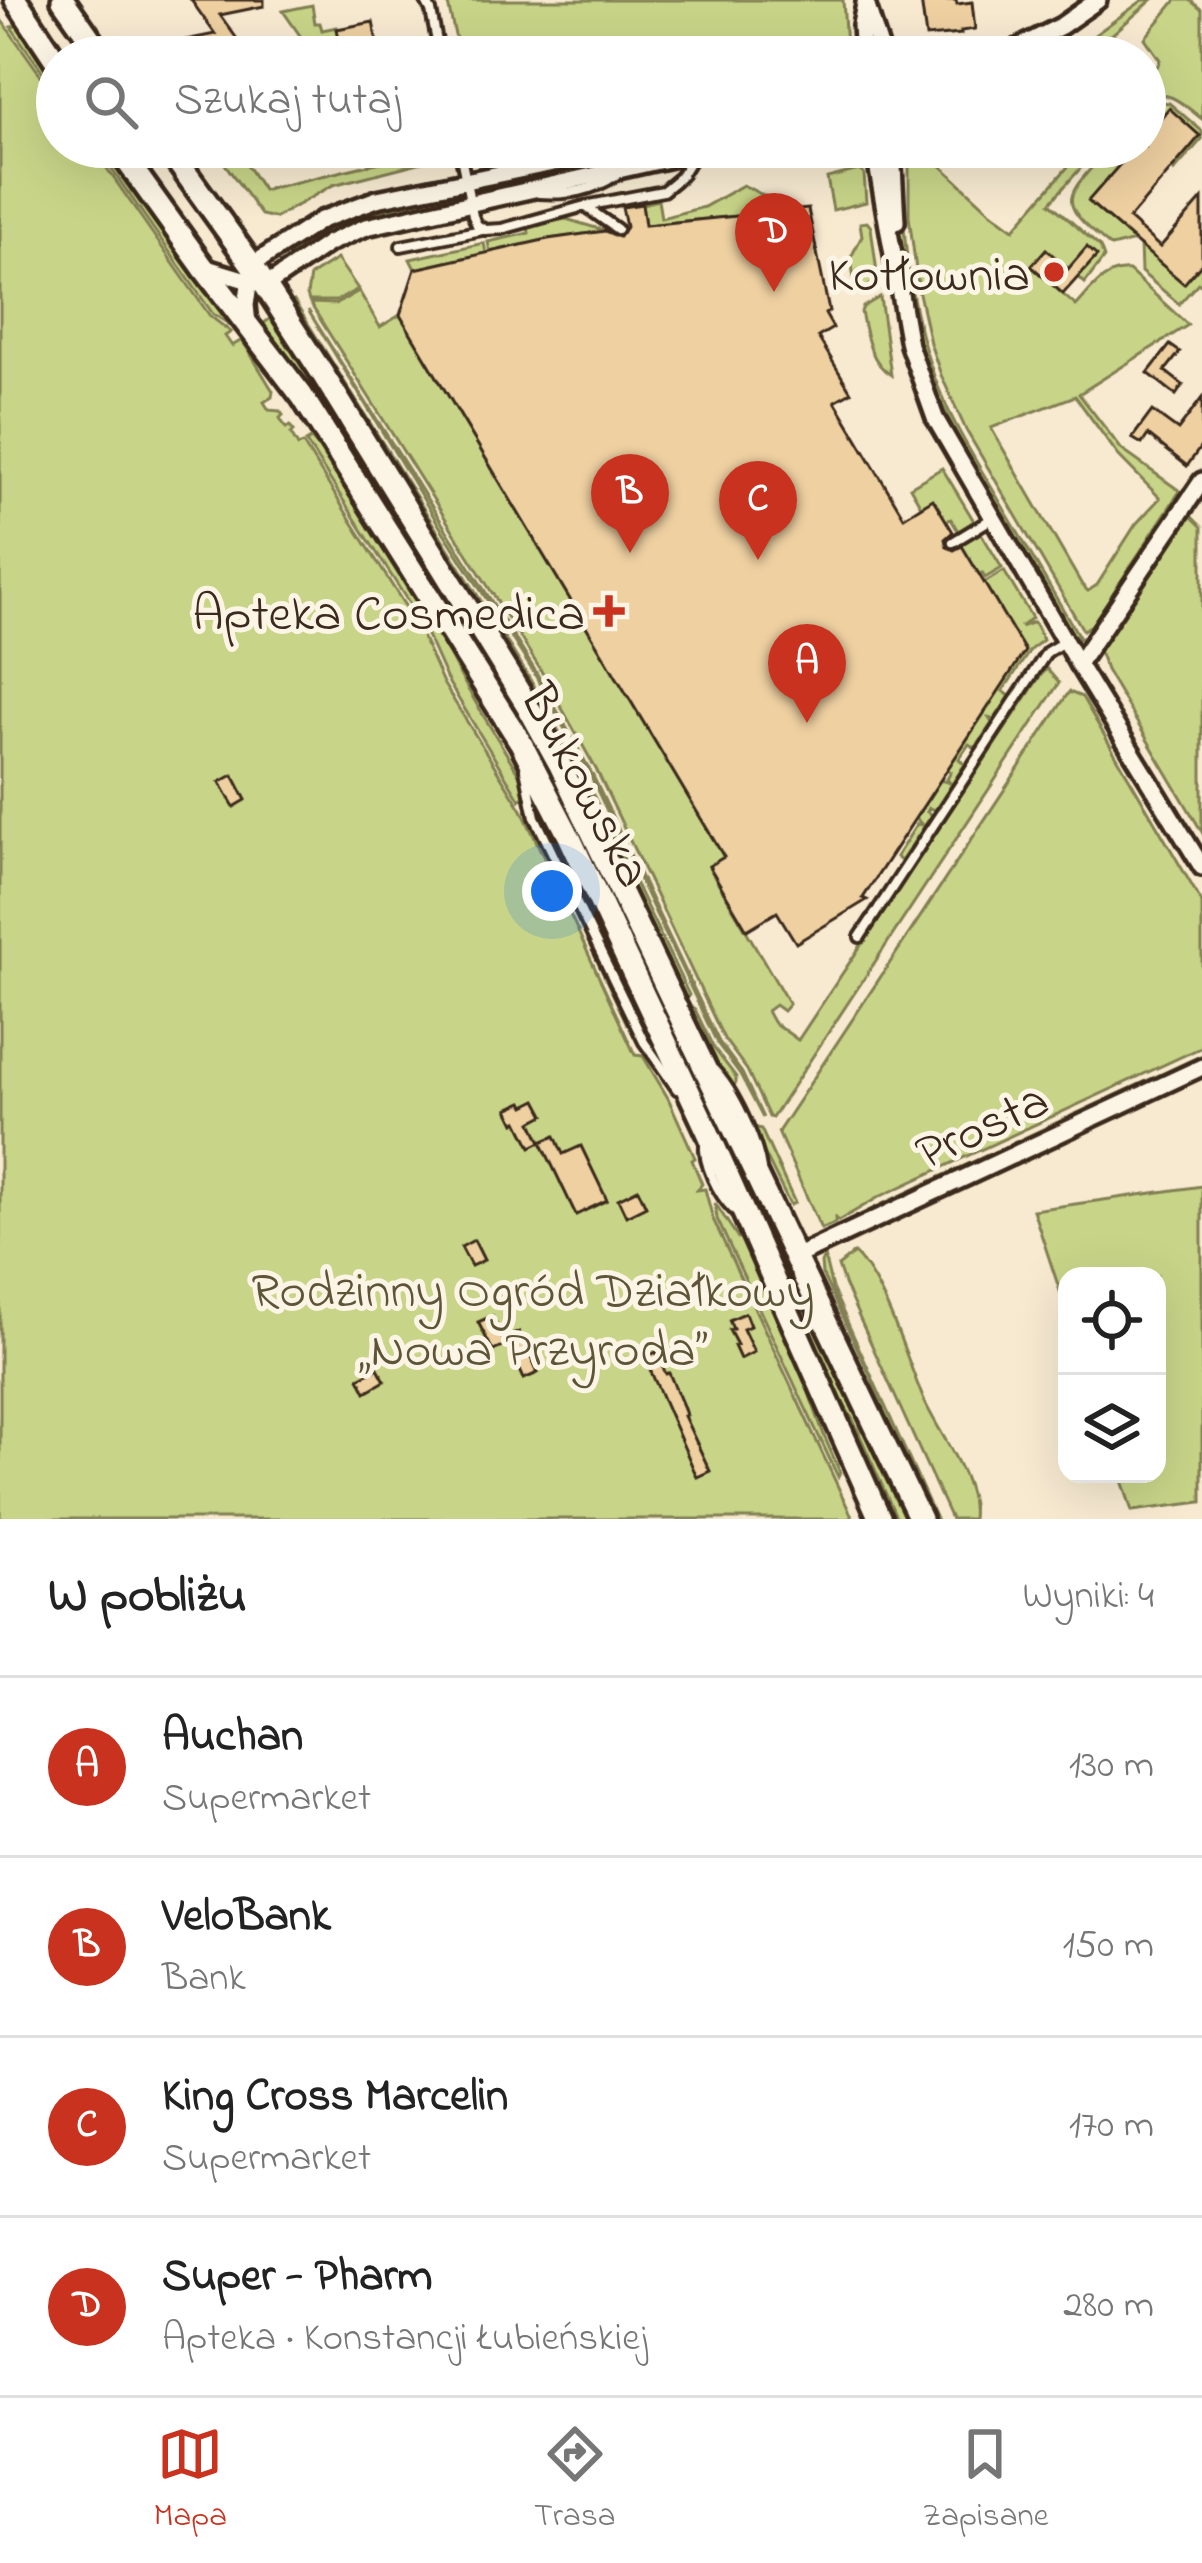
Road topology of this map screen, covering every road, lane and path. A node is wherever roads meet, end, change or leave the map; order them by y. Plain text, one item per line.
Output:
1 (16, 0) edge
2 (62, 0) edge
3 (425, 0) edge
4 (1098, 0) edge
5 (866, 1) edge
6 (40, 36) edge
7 (88, 36) edge
8 (436, 36) edge
9 (862, 36) edge
10 (877, 36) edge
11 (1041, 36) edge
12 (132, 168) edge
13 (181, 168) edge
14 (463, 168) edge
15 (535, 168) edge
16 (630, 168) edge
17 (684, 168) edge
18 (878, 168) edge
19 (893, 168) edge
20 (466, 183) junction
21 (620, 199) junction
22 (470, 203) junction
23 (585, 206) junction
24 (485, 230) junction
25 (401, 246) dead end
26 (203, 267) junction
27 (256, 277) junction
28 (899, 279) junction
29 (248, 327) junction
30 (1202, 481) edge
31 (992, 518) junction
32 (952, 542) dead end
33 (1065, 641) junction
34 (1078, 664) junction
35 (1202, 868) edge
36 (860, 937) dead end
37 (1202, 1067) edge
38 (795, 1257) junction
39 (880, 1519) edge
40 (920, 1519) edge

1 - 6 main road
2 - 7 main road
3 - 8 lane
4 - 11 street
5 - 9 street
5 - 10 street
12 - 26 main road, Bukowska
13 - 27 main road, Bukowska
14 - 20 lane
15 - 20 street
16 - 22 street
17 - 21 lane
18 - 28 street
19 - 28 street
20 - 22 lane
20 - 27 street
21 - 23 lane
21 - 23 lane
22 - 24 lane
22 - 27 street
23 - 24 lane
24 - 25 lane
26 - 27 street
26 - 29 main road, Bukowska
27 - 29 street
27 - 38 main road, Bukowska
28 - 31 street
29 - 39 main road, Bukowska
30 - 34 street
31 - 32 lane
31 - 33 street
33 - 34 street
33 - 36 lane
34 - 35 street
37 - 38 street, Prosta
38 - 40 main road, Bukowska

